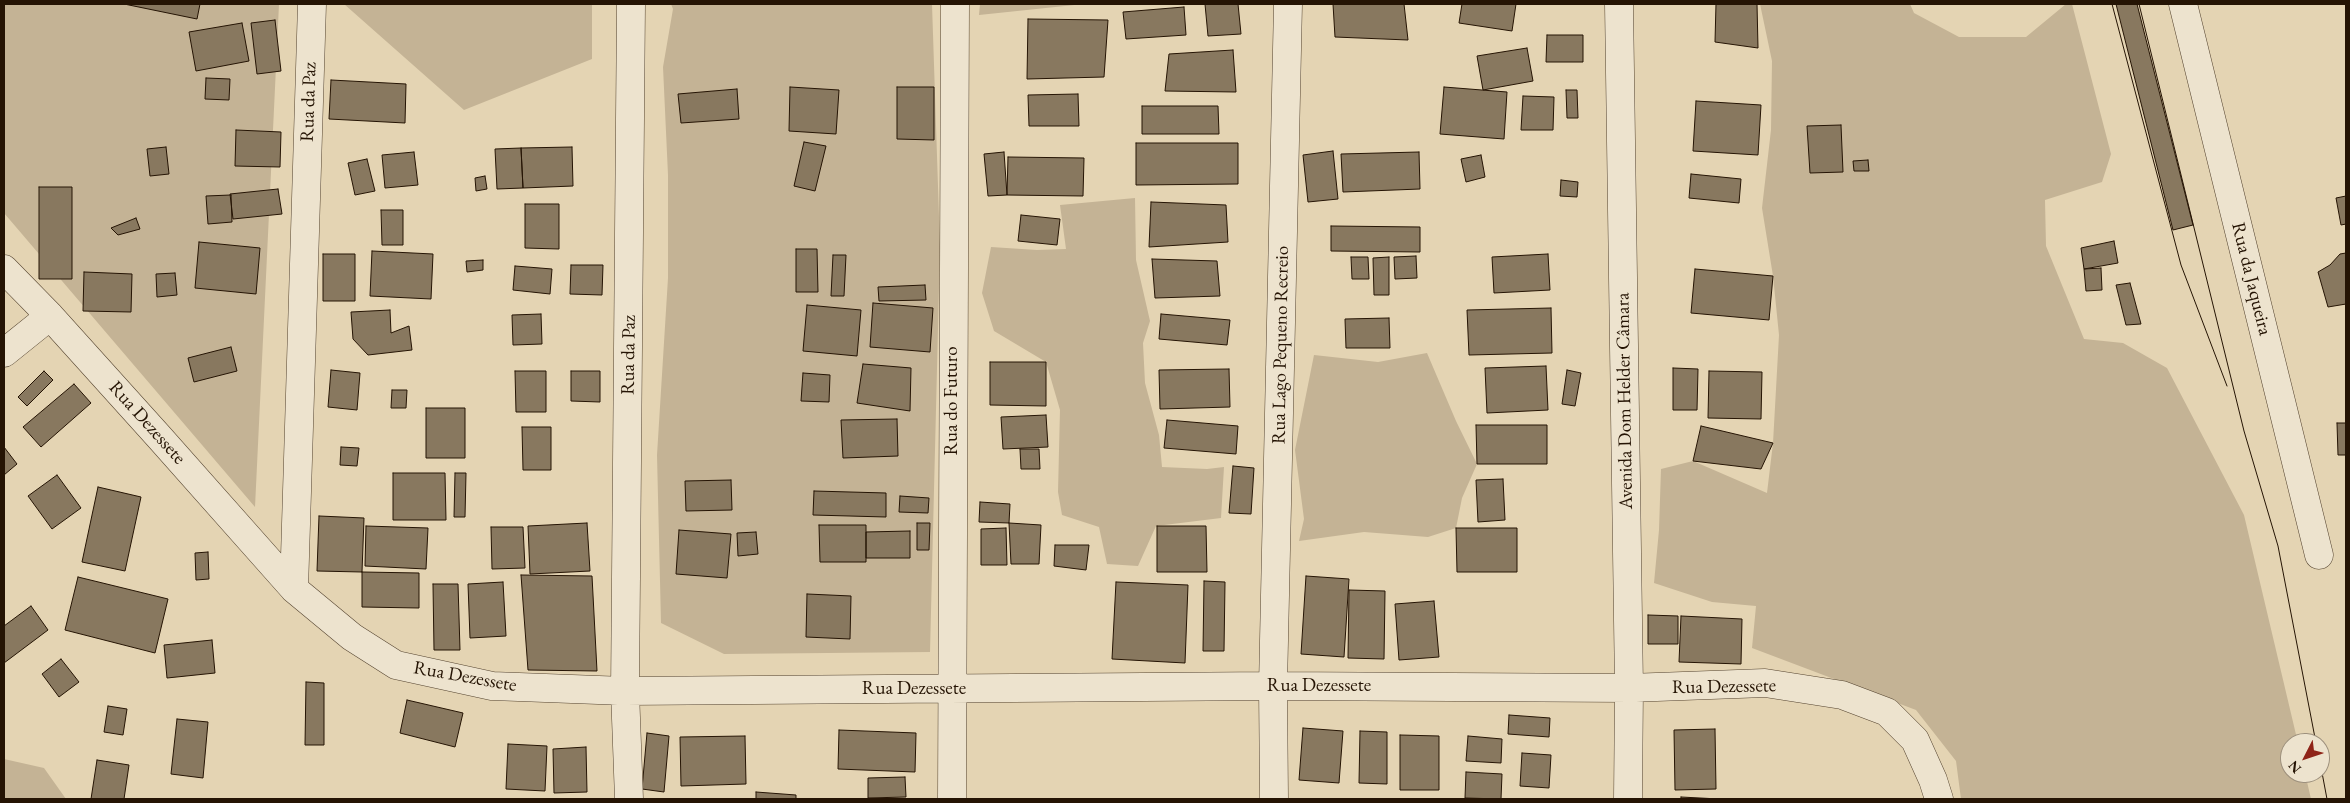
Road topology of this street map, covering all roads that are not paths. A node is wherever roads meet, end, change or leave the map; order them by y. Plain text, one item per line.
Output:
1 (312, 4) edge
2 (955, 4) edge
3 (1288, 4) edge
4 (1619, 4) edge
5 (2184, 4) edge
6 (632, 11) edge
7 (4, 269) edge
8 (50, 316) junction
9 (4, 353) edge
10 (2319, 555) dead end
11 (294, 589) junction
12 (1273, 686) junction
13 (1629, 688) junction
14 (950, 689) junction
15 (626, 692) junction
16 (629, 799) edge
17 (952, 799) edge
18 (1274, 799) edge
19 (1628, 799) edge
20 (1939, 799) edge

1 - 11 street, Rua da Paz
2 - 14 street, Rua do Futuro
3 - 12 street, Rua Lago Pequeno Recreio
4 - 13 street, Avenida Dom Helder Câmara
5 - 10 street, Rua da Jaqueira
6 - 15 street, Rua da Paz
7 - 8 street, Rua Dezessete
8 - 9 street
8 - 11 street, Rua Dezessete
11 - 15 street, Rua Dezessete
12 - 13 street, Rua Dezessete
12 - 14 street, Rua Dezessete
12 - 18 street, Rua Lago Pequeno Recreio
13 - 19 street, Avenida Dom Helder Câmara
13 - 20 street, Rua Dezessete
14 - 15 street, Rua Dezessete
14 - 17 street, Rua do Futuro
15 - 16 street, Rua da Paz

